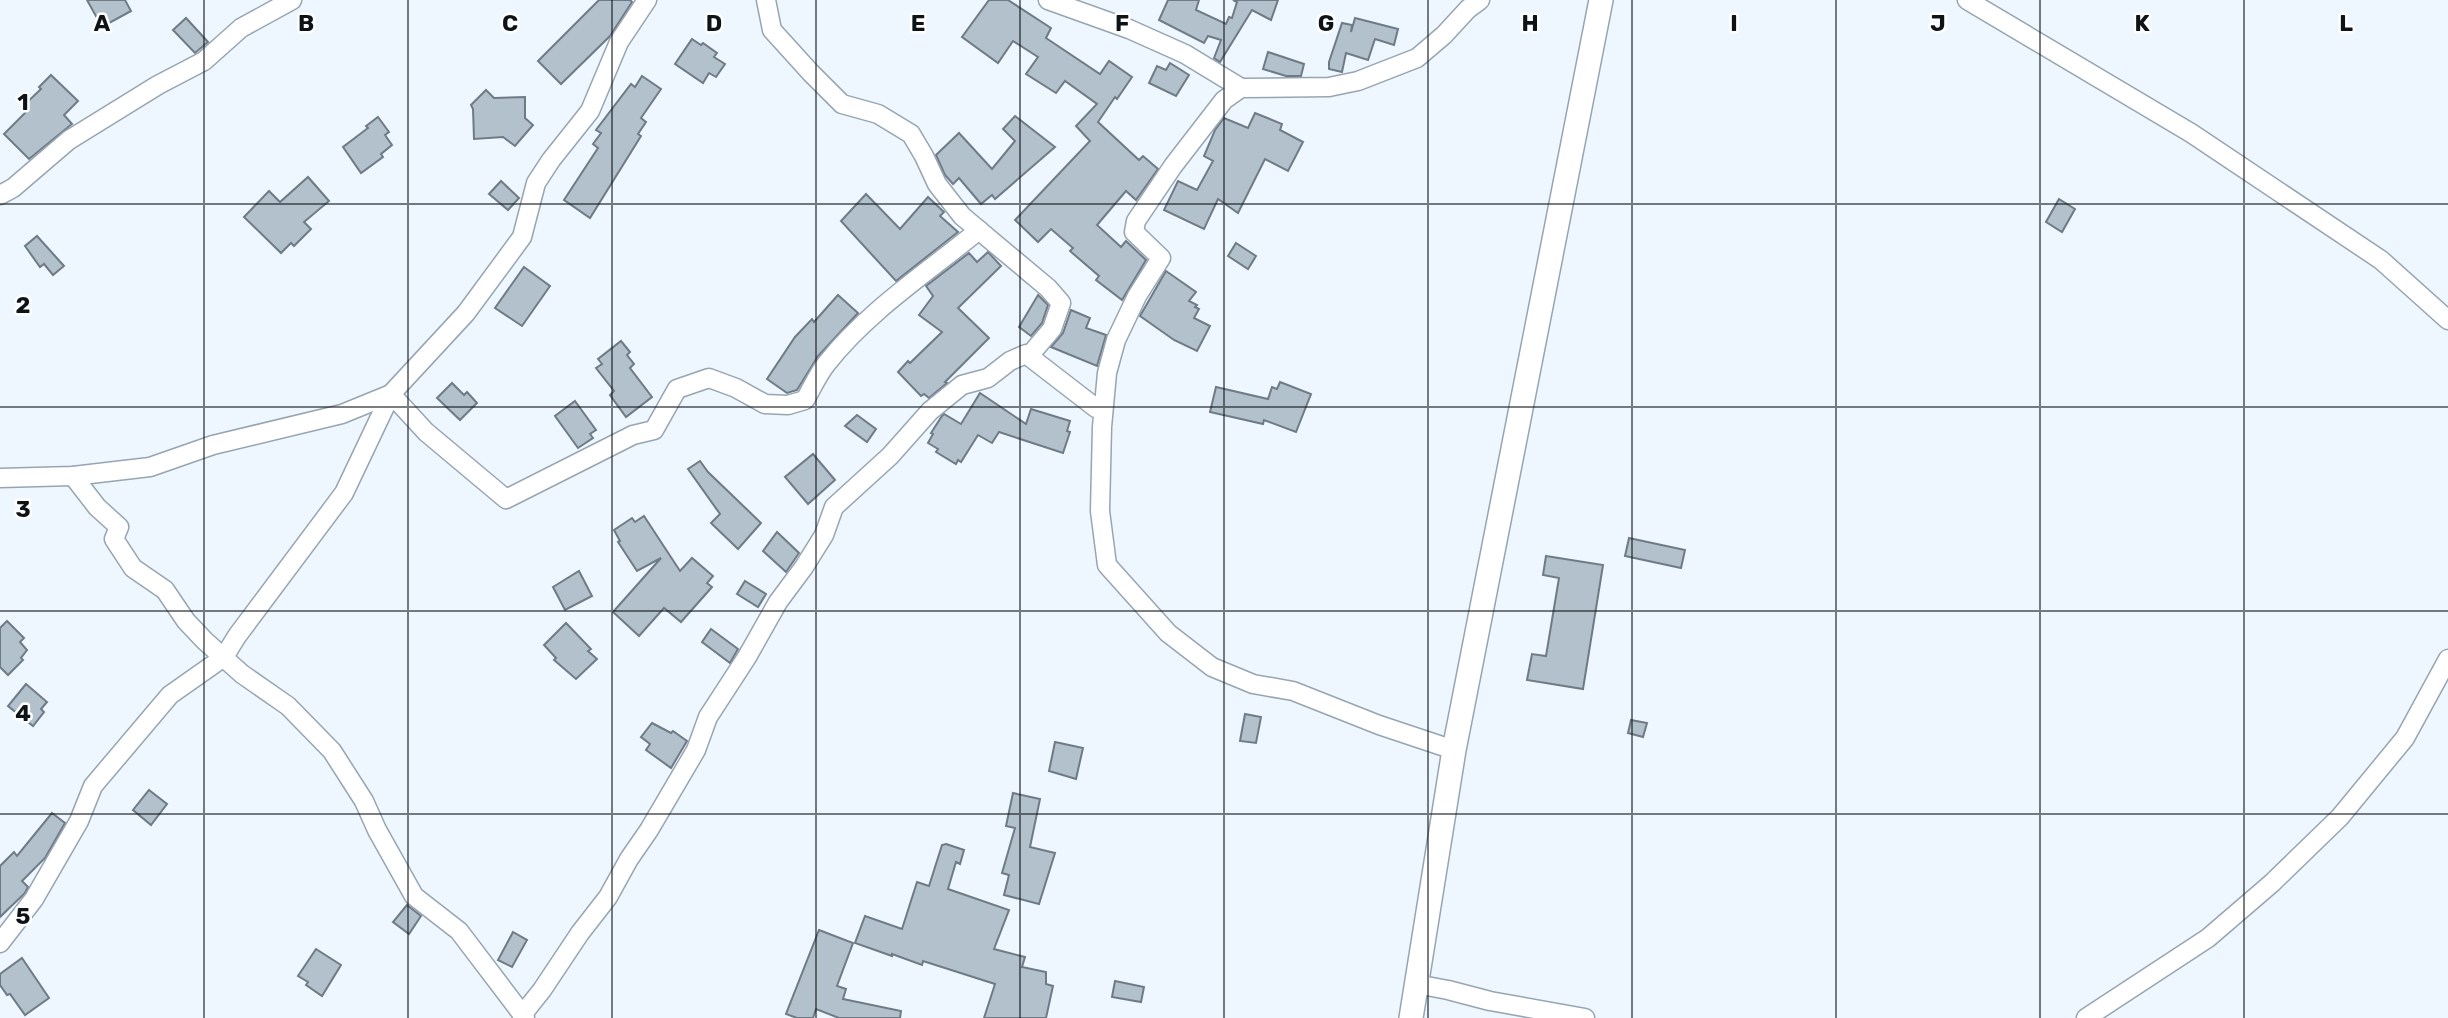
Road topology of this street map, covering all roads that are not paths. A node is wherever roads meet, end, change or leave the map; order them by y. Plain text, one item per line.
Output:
1 (292, 0) edge
2 (647, 0) edge
3 (766, 0) edge
4 (1048, 0) edge
5 (1480, 0) edge
6 (1601, 0) edge
7 (1967, 0) edge
8 (1241, 88) junction
9 (0, 195) edge
10 (979, 230) junction
11 (2448, 320) edge
12 (1029, 356) junction
13 (391, 394) junction
14 (1103, 410) junction
15 (74, 476) junction
16 (0, 478) edge
17 (224, 657) junction
18 (2448, 659) edge
19 (1454, 750) junction
20 (0, 943) edge
21 (1416, 984) junction
22 (523, 1016) edge
23 (1411, 1018) edge
24 (1585, 1018) edge
25 (2086, 1018) edge

1 - 9 street
2 - 13 street
3 - 10 street
4 - 8 street
5 - 8 street
6 - 19 street
7 - 11 street
8 - 14 street
10 - 12 street
10 - 13 street
12 - 14 street
12 - 22 street
13 - 15 street
13 - 17 street
14 - 19 street
15 - 16 street
15 - 17 street
17 - 20 street
17 - 22 street
18 - 25 street
19 - 21 street
21 - 23 street
21 - 24 street

